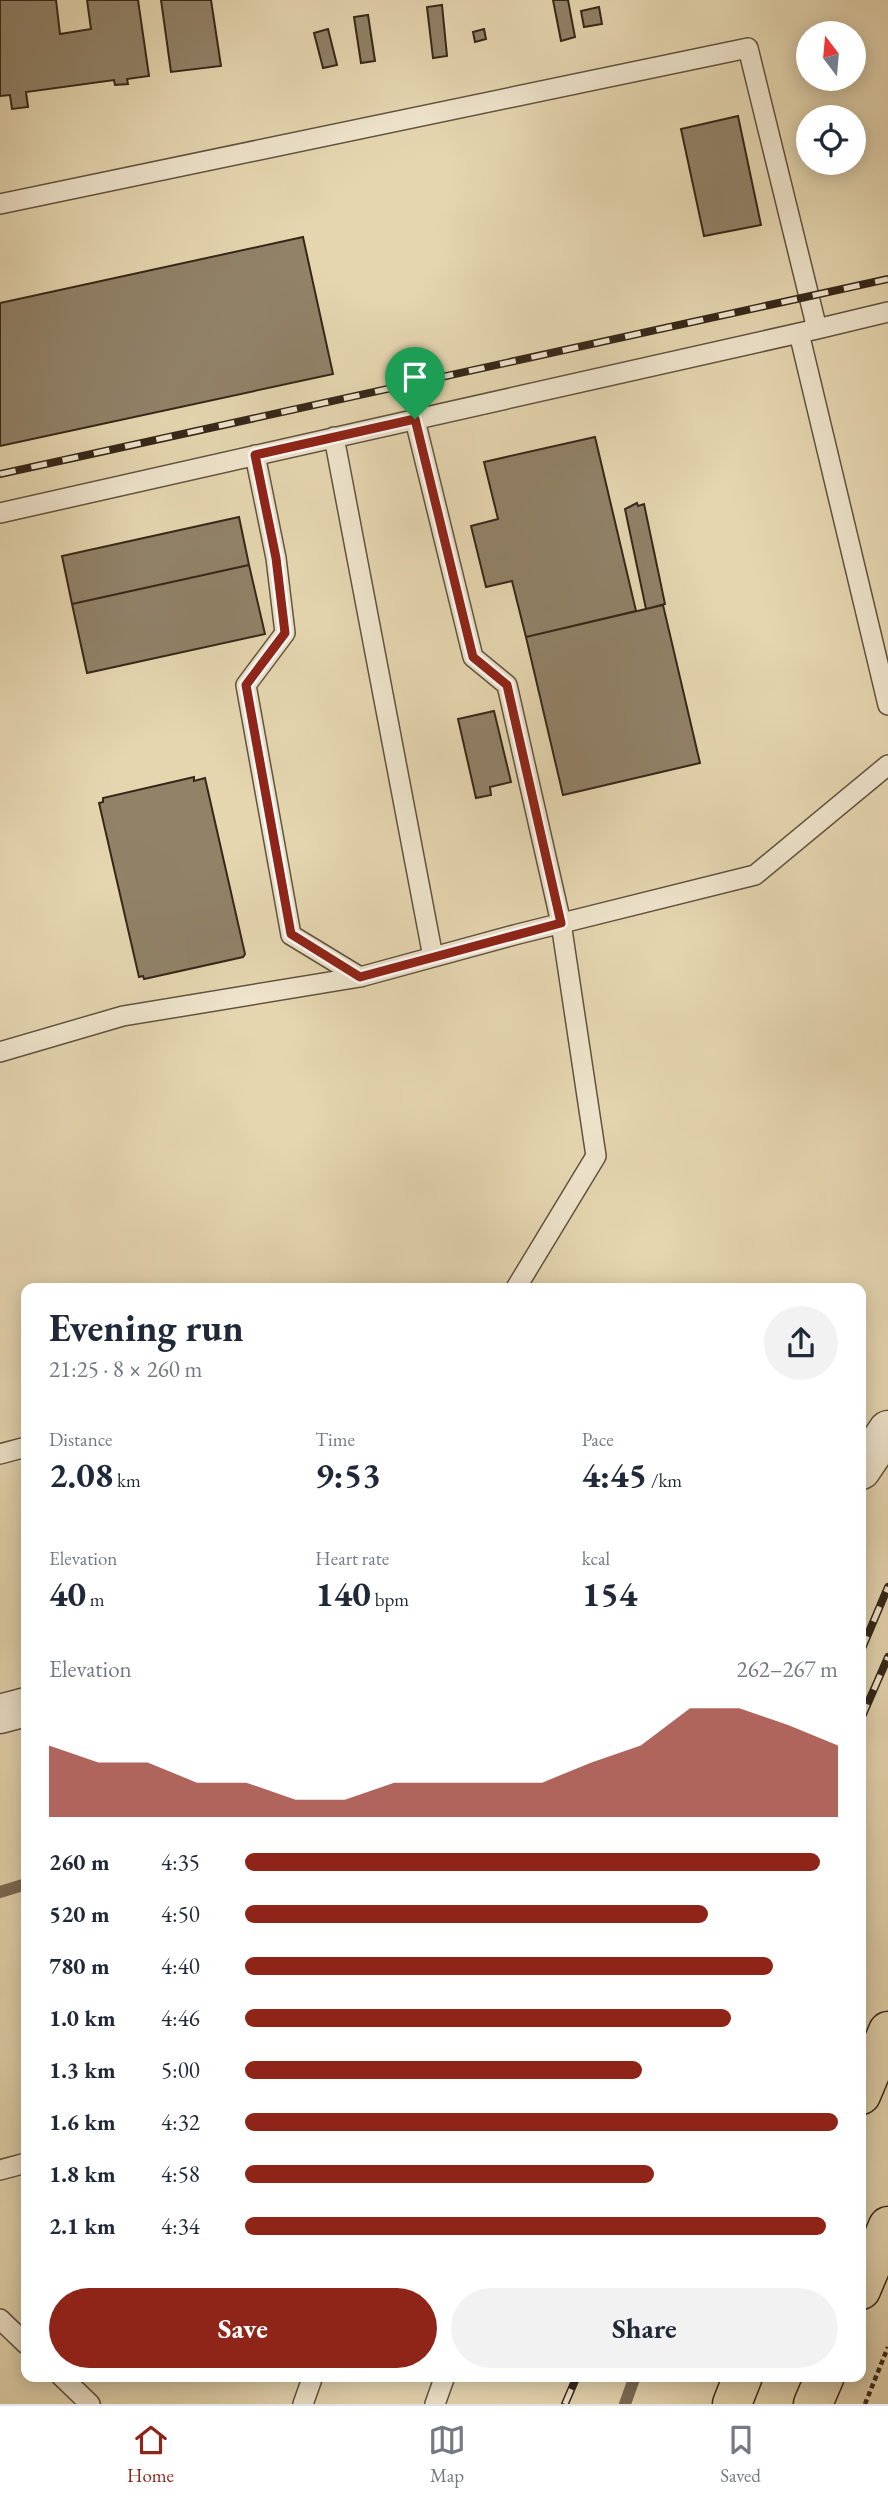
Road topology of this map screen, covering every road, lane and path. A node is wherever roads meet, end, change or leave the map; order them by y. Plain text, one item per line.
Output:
1 (0, 204) edge
2 (888, 312) edge
3 (808, 331) junction
4 (415, 419) junction
5 (334, 437) junction
6 (255, 455) junction
7 (0, 513) edge
8 (888, 705) edge
9 (888, 765) edge
10 (561, 923) junction
11 (433, 957) junction
12 (360, 977) junction
13 (0, 1052) edge
14 (519, 1283) edge
15 (888, 1430) edge
16 (21, 1448) edge
17 (0, 1454) edge
18 (866, 1463) edge
19 (21, 1708) edge
20 (0, 1714) edge
21 (888, 2031) edge
22 (866, 2083) edge
23 (21, 2164) edge
24 (0, 2170) edge
25 (888, 2225) edge
26 (866, 2278) edge
27 (0, 2319) edge
28 (21, 2339) edge
29 (888, 2347) edge
30 (67, 2382) edge
31 (311, 2382) edge
32 (443, 2382) edge
33 (741, 2382) edge
34 (822, 2382) edge
35 (90, 2404) edge
36 (303, 2404) edge
37 (435, 2404) edge
38 (732, 2404) edge
39 (813, 2404) edge
40 (864, 2404) edge

1 - 3 lane
2 - 3 lane
3 - 4 lane
3 - 8 lane
4 - 5 lane
4 - 10 lane
5 - 6 lane
5 - 11 lane
6 - 7 lane
6 - 12 lane
9 - 10 lane
10 - 11 lane
10 - 14 lane
11 - 12 lane
12 - 13 lane
15 - 18 street
16 - 17 lane
19 - 20 street
21 - 22 highway
23 - 24 lane
25 - 26 highway
27 - 28 lane
29 - 40 path
30 - 35 lane
31 - 36 lane
32 - 37 lane
33 - 38 highway
34 - 39 highway

